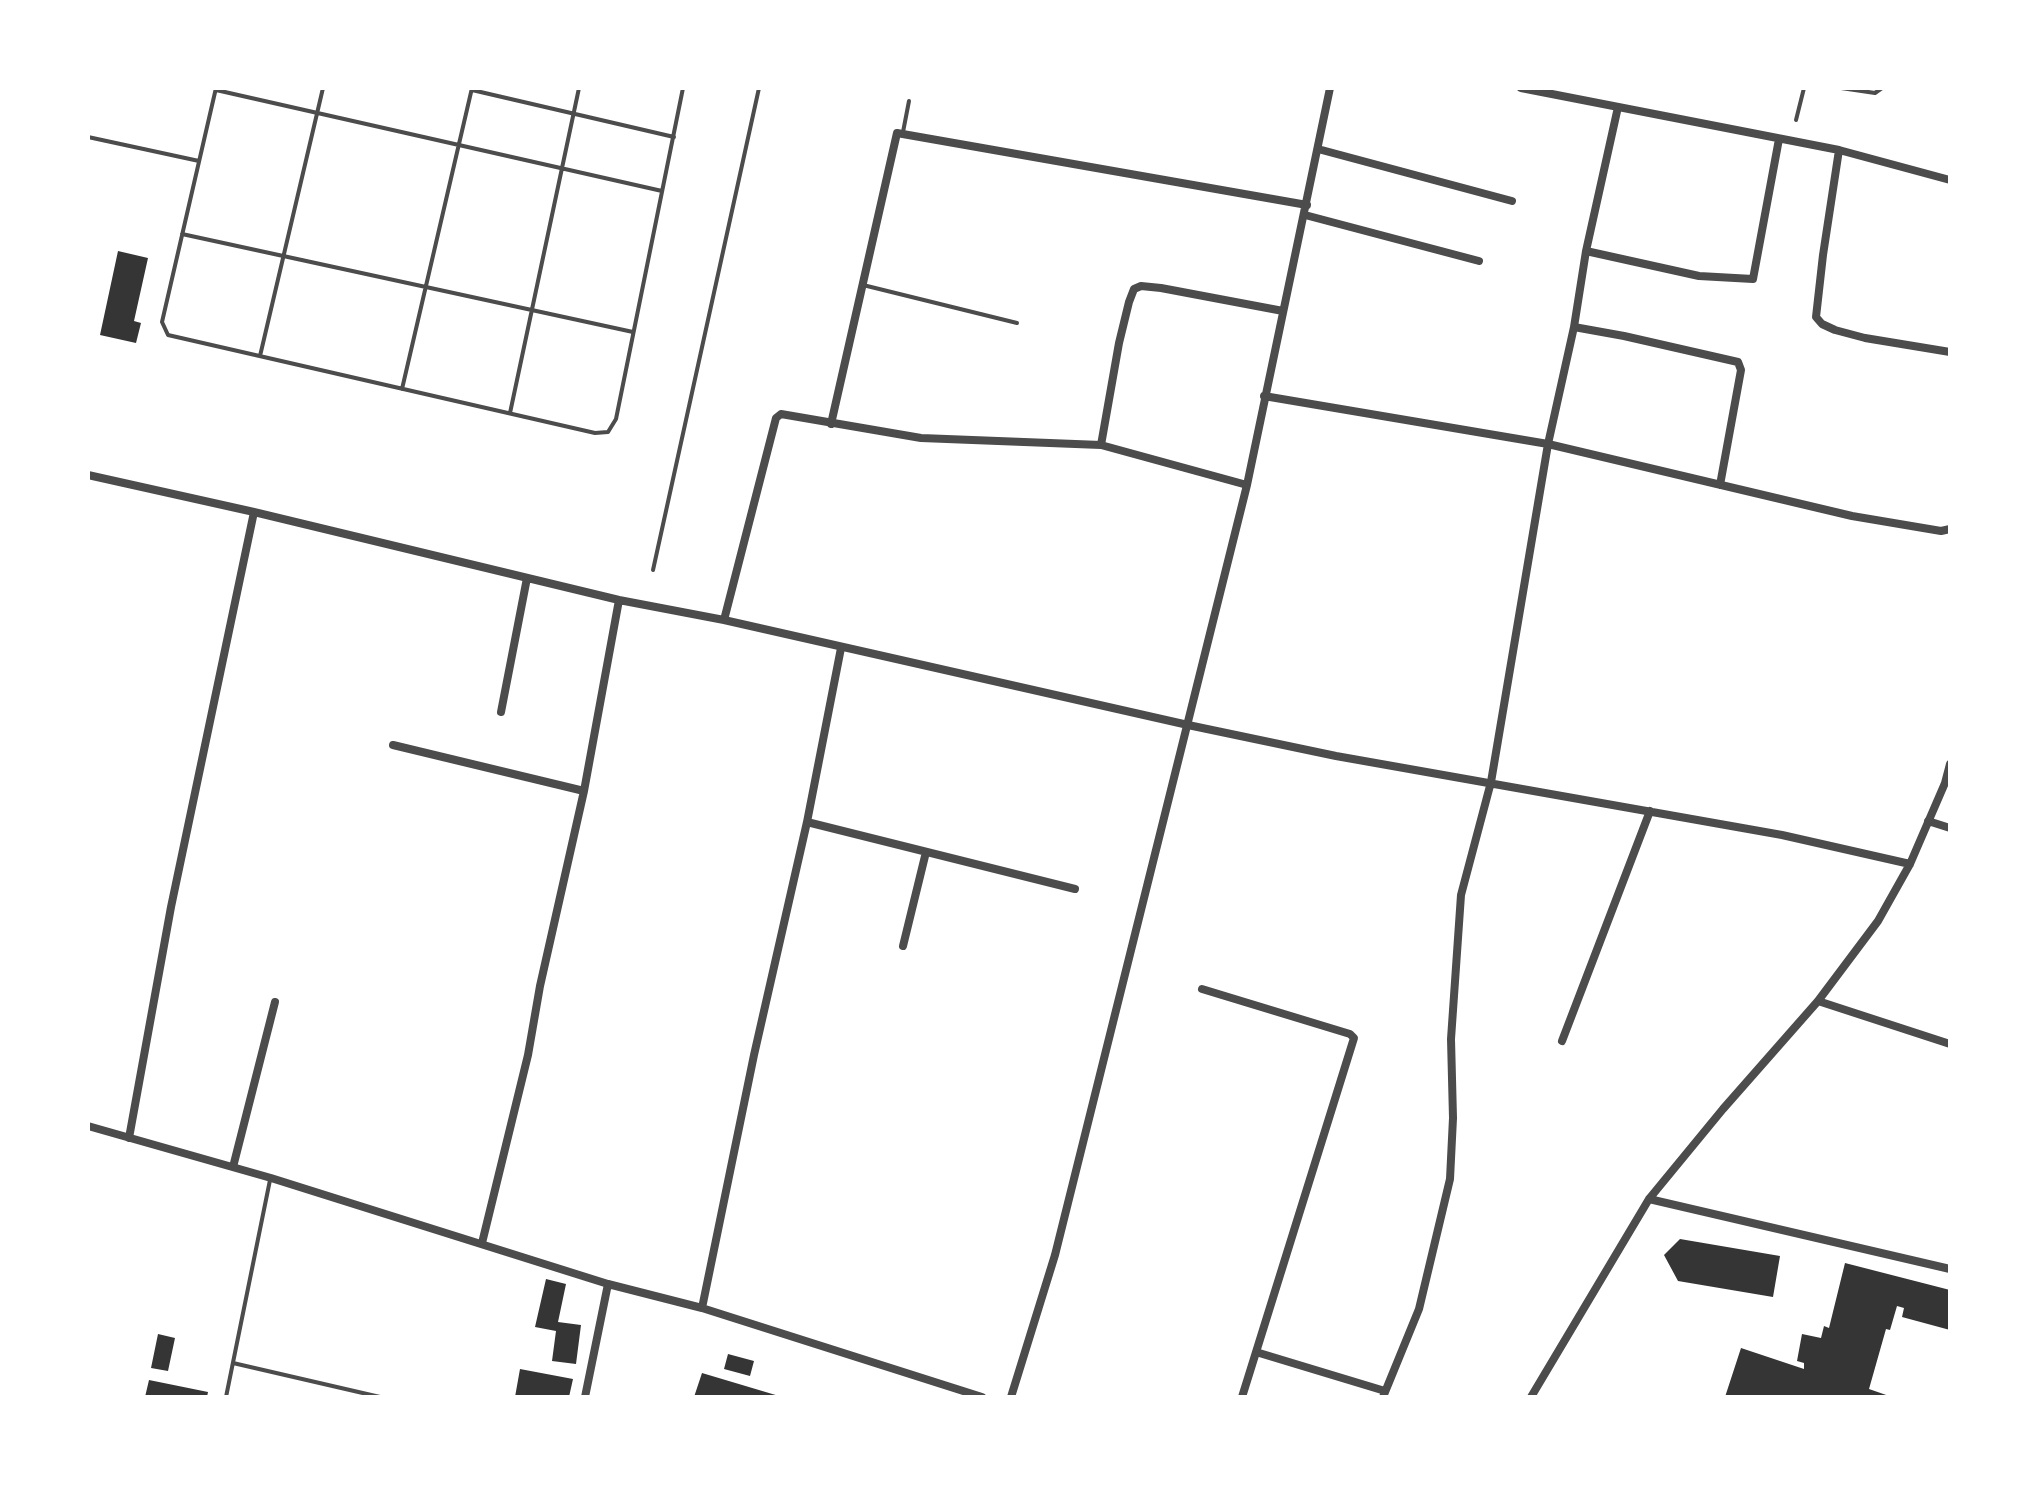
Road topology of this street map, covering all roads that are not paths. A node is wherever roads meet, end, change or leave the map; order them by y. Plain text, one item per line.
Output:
1 (323, 88) edge
2 (579, 88) edge
3 (683, 88) edge
4 (759, 88) edge
5 (1330, 88) edge
6 (1521, 88) edge
7 (1804, 88) edge
8 (1841, 88) edge
9 (1882, 88) edge
10 (216, 89) edge
11 (472, 89) edge
12 (909, 101) dead end
13 (1618, 107) junction
14 (318, 112) junction
15 (574, 114) junction
16 (1796, 120) dead end
17 (903, 134) junction
18 (88, 137) edge
19 (674, 137) junction
20 (1779, 139) junction
21 (459, 145) junction
22 (1318, 149) junction
23 (1839, 150) junction
24 (199, 161) junction
25 (562, 168) junction
26 (1950, 180) edge
27 (662, 191) junction
28 (1512, 201) dead end
29 (1307, 205) junction
30 (1305, 215) junction
31 (182, 234) junction
32 (1586, 251) junction
33 (282, 257) junction
34 (1479, 261) dead end
35 (863, 285) junction
36 (425, 289) junction
37 (1283, 311) junction
38 (531, 312) junction
39 (1017, 323) dead end
40 (1574, 327) junction
41 (634, 333) junction
42 (1950, 352) edge
43 (260, 356) junction
44 (402, 389) junction
45 (1264, 396) junction
46 (510, 413) junction
47 (831, 424) junction
48 (1548, 444) junction
49 (1101, 445) junction
50 (88, 475) edge
51 (1247, 485) junction
52 (1720, 485) junction
53 (254, 512) junction
54 (1950, 529) edge
55 (653, 570) dead end
56 (527, 578) junction
57 (619, 600) junction
58 (724, 620) junction
59 (841, 648) junction
60 (501, 712) dead end
61 (1188, 725) junction
62 (393, 745) dead end
63 (1950, 764) edge
64 (1491, 782) junction
65 (584, 791) junction
66 (1650, 811) junction
67 (1928, 821) junction
68 (807, 822) junction
69 (1950, 828) edge
70 (926, 852) junction
71 (1910, 864) junction
72 (1075, 889) dead end
73 (903, 946) dead end
74 (1202, 989) dead end
75 (1818, 1001) junction
76 (275, 1002) dead end
77 (1562, 1041) dead end
78 (1950, 1044) edge
79 (88, 1126) edge
80 (129, 1138) junction
81 (233, 1167) junction
82 (271, 1178) junction
83 (1649, 1199) junction
84 (482, 1243) junction
85 (1950, 1269) edge
86 (608, 1284) junction
87 (702, 1308) junction
88 (1256, 1352) junction
89 (233, 1363) junction
90 (1384, 1394) edge
91 (226, 1397) edge
92 (380, 1397) edge
93 (585, 1397) edge
94 (982, 1397) edge
95 (1011, 1397) edge
96 (1242, 1397) edge
97 (1531, 1397) edge

1 - 14 lane
2 - 15 lane
3 - 19 lane
4 - 55 lane
5 - 22 street
6 - 13 street
7 - 16 lane
8 - 9 lane
10 - 14 lane
10 - 24 lane
11 - 15 lane
11 - 21 lane
12 - 17 lane
13 - 20 street
13 - 32 street
14 - 21 lane
14 - 33 lane
15 - 19 lane
15 - 25 lane
17 - 29 street
17 - 35 street
18 - 24 lane
19 - 27 lane
20 - 23 street
20 - 32 street
21 - 25 lane
21 - 36 lane
22 - 28 street
22 - 29 street
23 - 26 street
23 - 42 street
24 - 31 lane
25 - 27 lane
25 - 38 lane
27 - 41 lane
29 - 30 street
30 - 34 street
30 - 37 street
31 - 33 lane
31 - 43 lane
32 - 40 street
33 - 36 lane
33 - 43 lane
35 - 39 lane
35 - 47 street
36 - 38 lane
36 - 44 lane
37 - 45 street
37 - 49 street
38 - 41 lane
38 - 46 lane
40 - 48 street
40 - 52 street
41 - 46 lane
43 - 44 lane
44 - 46 lane
45 - 48 street
45 - 51 street
47 - 49 street
47 - 58 street
48 - 52 street
48 - 64 street
49 - 51 street
50 - 53 street
51 - 61 street
52 - 54 street
53 - 56 street
53 - 80 street
56 - 57 street
56 - 60 street
57 - 58 street
57 - 65 street
58 - 59 street
59 - 61 street
59 - 68 street
61 - 64 street
61 - 95 street
62 - 65 street
63 - 67 street
64 - 66 street
64 - 90 street
65 - 84 street
66 - 71 street
66 - 77 street
67 - 69 street
67 - 71 street
68 - 70 street
68 - 87 street
70 - 72 street
70 - 73 street
71 - 75 street
74 - 88 street
75 - 78 street
75 - 83 street
76 - 81 street
79 - 80 street
80 - 81 street
81 - 82 street
82 - 84 street
82 - 89 lane
83 - 85 street
83 - 97 street
84 - 86 street
86 - 87 street
86 - 93 street
87 - 94 street
88 - 90 street
88 - 96 street
89 - 91 lane
89 - 92 lane

